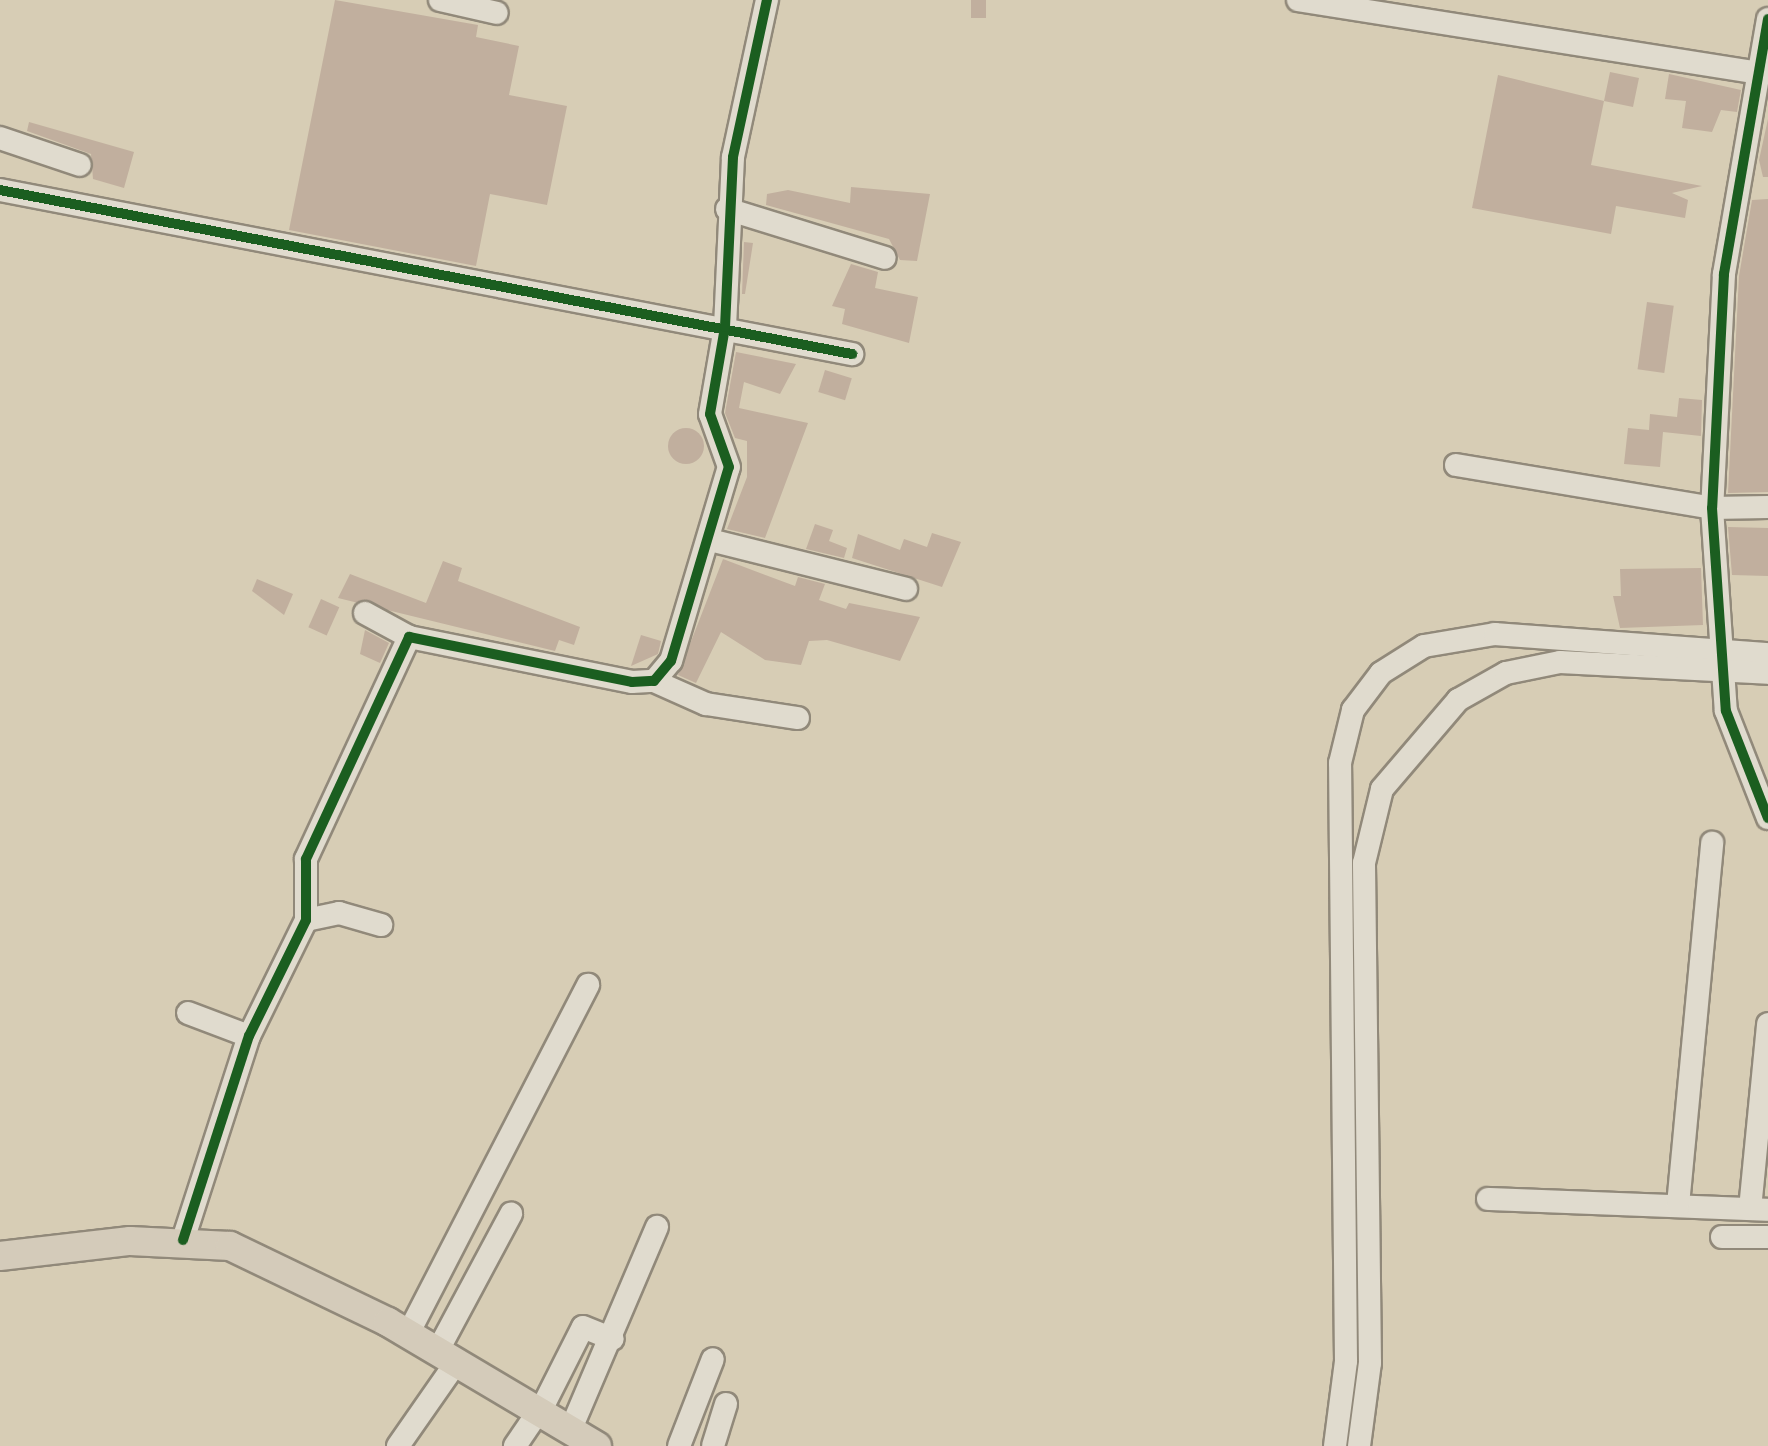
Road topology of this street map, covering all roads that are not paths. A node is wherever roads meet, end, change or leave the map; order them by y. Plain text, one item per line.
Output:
1 (440, 0) edge
2 (767, 0) edge
3 (1298, 0) edge
4 (497, 13) dead end
5 (1768, 19) edge
6 (1757, 73) junction
7 (0, 138) edge
8 (80, 165) dead end
9 (0, 190) edge
10 (728, 209) junction
11 (885, 258) dead end
12 (725, 327) junction
13 (852, 354) dead end
14 (1456, 464) dead end
15 (1712, 508) junction
16 (1768, 508) edge
17 (710, 540) junction
18 (906, 589) dead end
19 (365, 613) dead end
20 (1557, 632) junction
21 (410, 637) junction
22 (1768, 654) edge
23 (1720, 660) junction
24 (1560, 662) junction
25 (1768, 673) edge
26 (654, 682) junction
27 (798, 718) dead end
28 (1768, 818) edge
29 (1341, 829) junction
30 (1372, 830) junction
31 (1712, 842) dead end
32 (306, 920) junction
33 (381, 925) dead end
34 (588, 985) dead end
35 (188, 1013) dead end
36 (1768, 1024) edge
37 (248, 1036) junction
38 (1488, 1198) dead end
39 (1678, 1205) junction
40 (1759, 1210) edge
41 (511, 1214) dead end
42 (657, 1227) dead end
43 (1722, 1237) dead end
44 (1768, 1238) edge
45 (183, 1240) junction
46 (0, 1256) edge
47 (408, 1334) junction
48 (613, 1339) junction
49 (446, 1357) junction
50 (713, 1359) dead end
51 (726, 1404) dead end
52 (539, 1412) junction
53 (587, 1441) edge
54 (398, 1446) edge
55 (515, 1446) edge
56 (679, 1446) edge
57 (712, 1446) edge
58 (1335, 1446) edge
59 (1359, 1446) edge

1 - 4 street
2 - 10 street
3 - 6 street
5 - 6 street
6 - 15 street
7 - 8 street
9 - 12 street
10 - 11 street
10 - 12 street
12 - 13 street
12 - 17 street
14 - 15 street
15 - 16 street
15 - 23 street
17 - 18 street
17 - 26 street
19 - 21 street
20 - 23 street
20 - 24 street
20 - 29 street
21 - 26 street
21 - 32 street
22 - 23 street
23 - 24 street
23 - 25 street
23 - 28 street
24 - 30 street
26 - 27 street
29 - 30 street
29 - 58 street
30 - 59 street
31 - 39 street
32 - 33 street
32 - 37 street
34 - 47 street
35 - 37 street
36 - 40 street
37 - 45 street
38 - 39 street
39 - 40 street
41 - 49 street
42 - 48 street
43 - 44 street
45 - 46 main road
45 - 47 main road
47 - 49 main road
48 - 52 street
48 - 53 street
49 - 52 main road
49 - 54 street
50 - 56 street
51 - 57 street
52 - 53 main road
52 - 55 street

